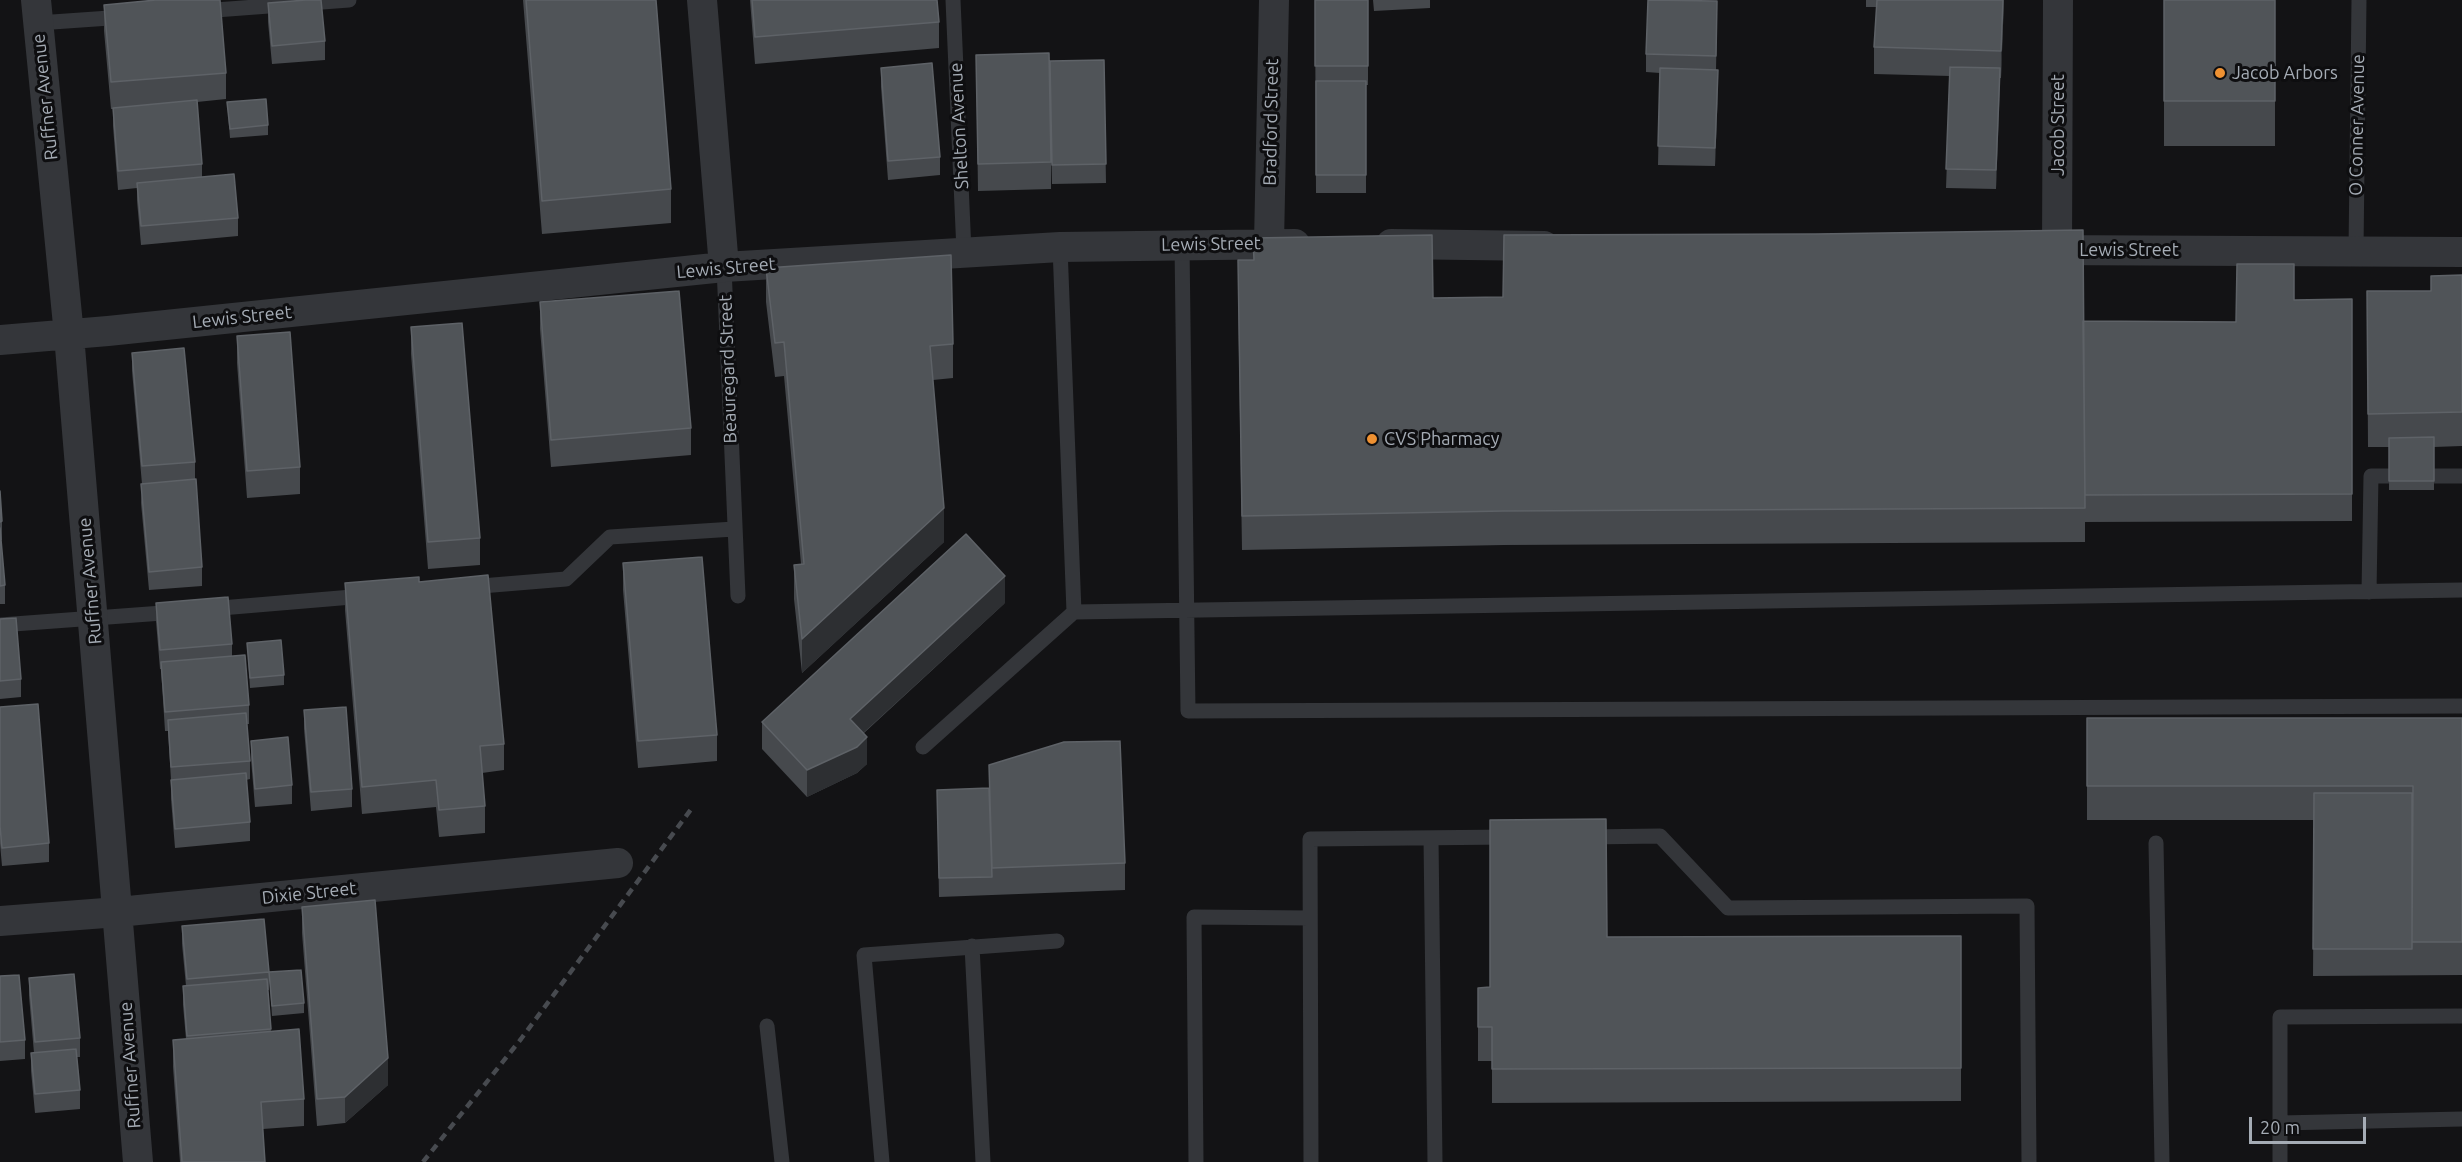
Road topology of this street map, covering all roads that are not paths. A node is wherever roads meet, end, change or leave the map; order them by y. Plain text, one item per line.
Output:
1 (349, 0) edge
2 (702, 0) edge
3 (953, 0) edge
4 (1274, 0) edge
5 (2058, 0) edge
6 (2359, 0) edge
7 (37, 12) edge
8 (188, 12) edge
9 (141, 16) edge
10 (1269, 243) junction
11 (1317, 244) edge
12 (1365, 244) edge
13 (1182, 245) junction
14 (1568, 246) edge
15 (1060, 247) junction
16 (2009, 249) edge
17 (2057, 250) junction
18 (2356, 250) junction
19 (964, 252) junction
20 (2462, 252) edge
21 (724, 267) junction
22 (69, 335) junction
23 (0, 340) edge
24 (2462, 476) edge
25 (734, 529) junction
26 (459, 588) edge
27 (2462, 590) edge
28 (2369, 592) junction
29 (376, 595) edge
30 (738, 596) dead end
31 (1186, 610) junction
32 (1074, 612) junction
33 (93, 618) junction
34 (0, 625) edge
35 (2462, 706) edge
36 (923, 747) dead end
37 (1522, 837) edge
38 (1568, 837) edge
39 (1431, 838) junction
40 (2156, 843) dead end
41 (618, 863) dead end
42 (118, 912) junction
43 (1311, 918) junction
44 (0, 921) edge
45 (1057, 941) dead end
46 (972, 946) junction
47 (2462, 1016) edge
48 (767, 1026) dead end
49 (2462, 1119) edge
50 (2280, 1123) junction
51 (138, 1162) edge
52 (782, 1162) edge
53 (882, 1162) edge
54 (984, 1162) edge
55 (1196, 1162) edge
56 (1311, 1162) edge
57 (1435, 1162) edge
58 (2029, 1162) edge
59 (2162, 1162) edge
60 (2280, 1162) edge

1 - 8 lane
2 - 21 street, Beauregard Street
3 - 19 lane, Shelton Avenue
4 - 10 street, Bradford Street
5 - 17 street, Jacob Street
6 - 18 lane, O Conner Avenue
7 - 9 lane
7 - 22 street, Ruffner Avenue
10 - 11 street, Lewis Street
10 - 13 street, Lewis Street
12 - 14 street
13 - 15 street, Lewis Street
13 - 31 lane
15 - 19 street, Lewis Street
15 - 32 lane
16 - 17 street, Lewis Street
17 - 18 street, Lewis Street
18 - 20 street, Lewis Street
19 - 21 street, Lewis Street
21 - 22 street, Lewis Street
21 - 25 lane, Beauregard Street
22 - 23 street, Lewis Street
22 - 33 street, Ruffner Avenue
24 - 28 lane
25 - 26 lane
25 - 30 lane, Beauregard Street
27 - 28 lane
28 - 31 lane
29 - 33 lane
31 - 32 lane
31 - 35 lane
32 - 36 lane
33 - 34 lane
33 - 42 street, Ruffner Avenue
37 - 39 lane
38 - 58 lane
39 - 43 lane
39 - 57 lane
40 - 59 lane
41 - 42 street, Dixie Street
42 - 44 street, Dixie Street
42 - 51 street, Ruffner Avenue
43 - 55 lane
43 - 56 lane
45 - 46 lane
46 - 53 lane
46 - 54 lane
47 - 50 lane
48 - 52 lane
49 - 50 lane
50 - 60 lane

